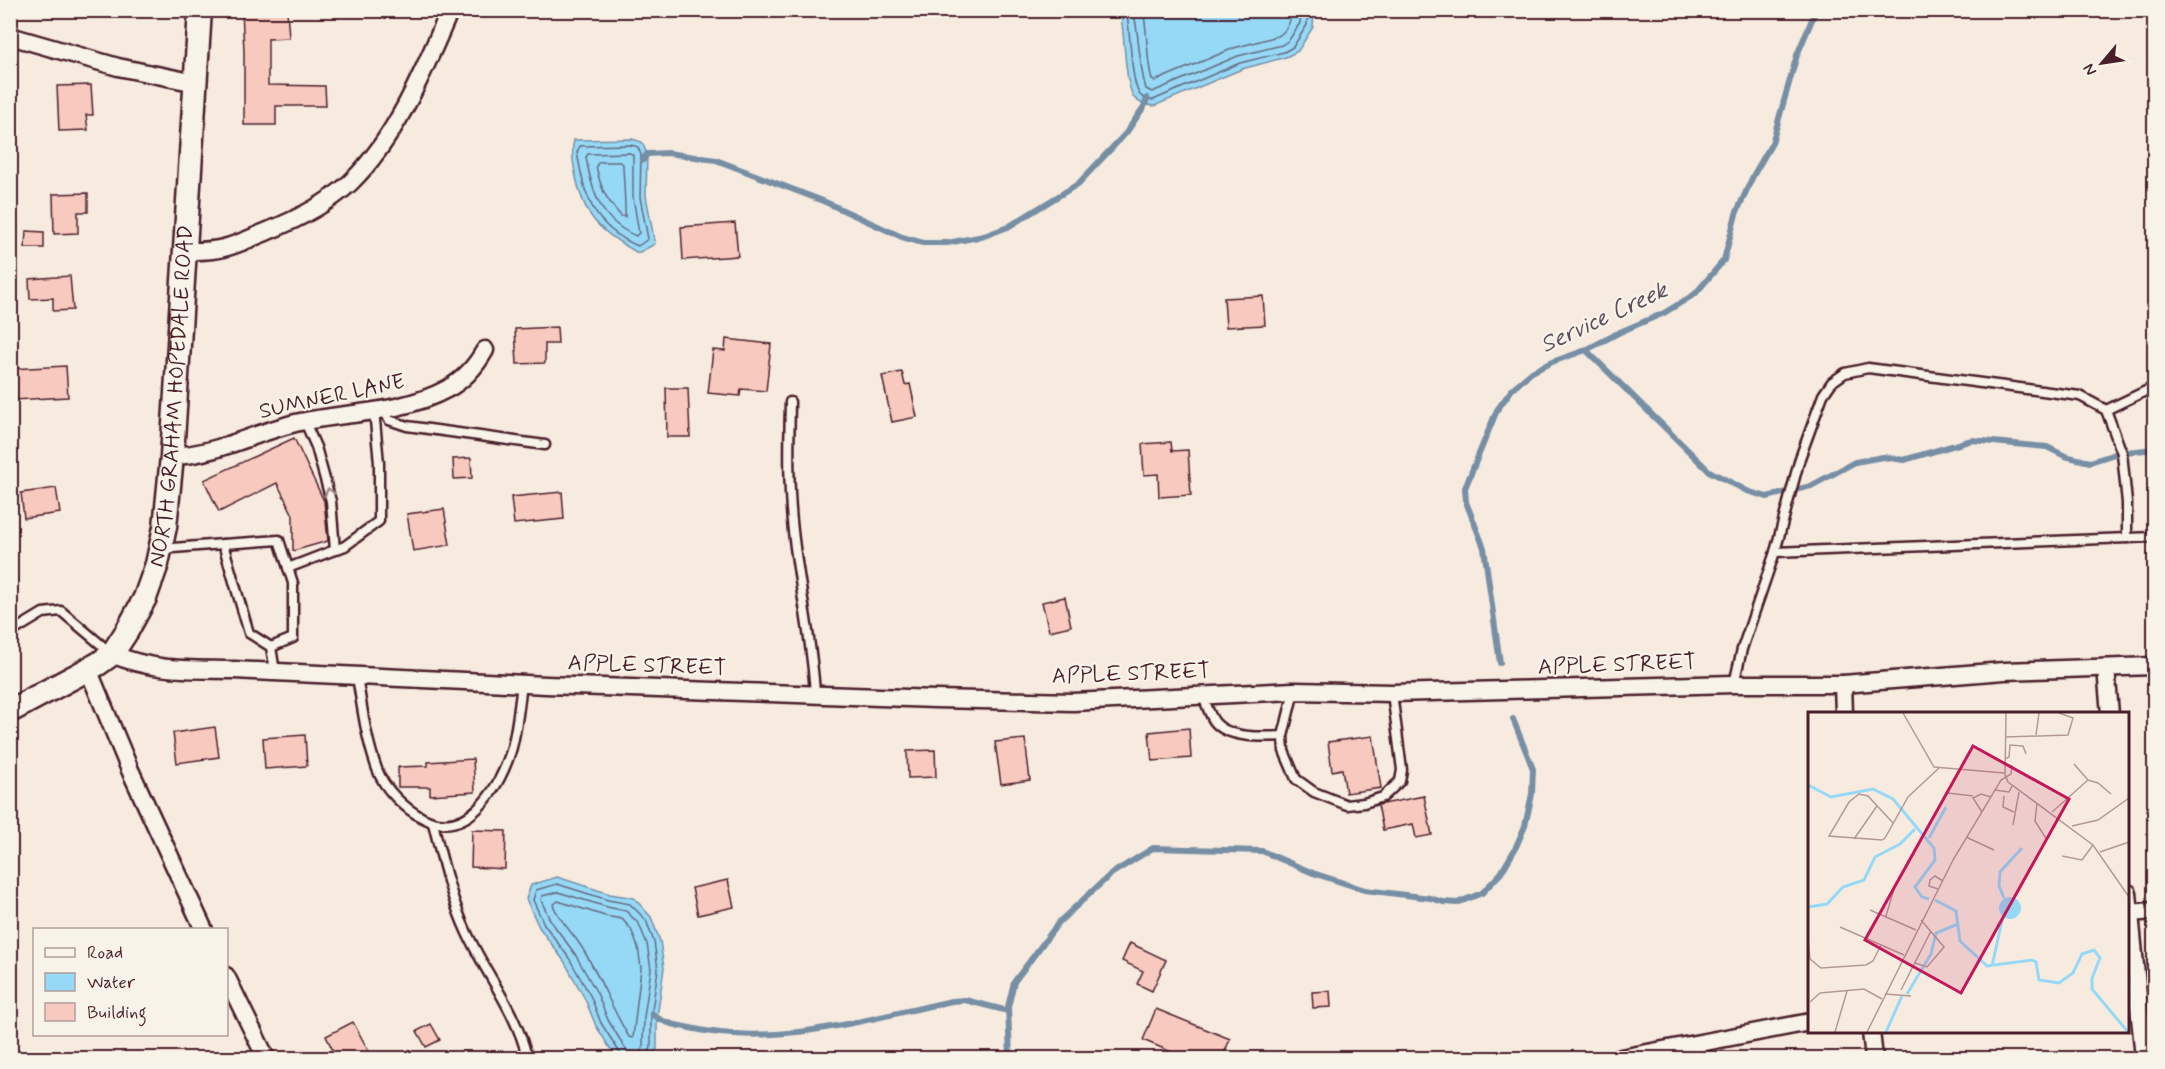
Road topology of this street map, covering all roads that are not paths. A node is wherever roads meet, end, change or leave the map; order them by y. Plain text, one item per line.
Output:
1 (200, 10) edge
2 (450, 10) edge
3 (10, 36) edge
4 (196, 83) junction
5 (186, 251) junction
6 (484, 350) dead end
7 (2154, 387) edge
8 (790, 402) dead end
9 (379, 410) junction
10 (2106, 410) junction
11 (305, 422) junction
12 (545, 445) dead end
13 (172, 456) junction
14 (2154, 537) edge
15 (2127, 538) junction
16 (223, 544) junction
17 (160, 549) junction
18 (335, 550) junction
19 (1775, 552) junction
20 (288, 568) junction
21 (10, 633) edge
22 (271, 647) junction
23 (112, 654) junction
24 (2154, 666) edge
25 (2106, 668) junction
26 (88, 669) junction
27 (275, 672) junction
28 (357, 676) junction
29 (522, 684) junction
30 (1734, 684) junction
31 (1843, 684) junction
32 (1294, 691) junction
33 (1392, 693) junction
34 (815, 694) junction
35 (1202, 694) junction
36 (11, 710) edge
37 (1844, 712) edge
38 (2110, 712) edge
39 (1283, 736) junction
40 (433, 823) junction
41 (2154, 911) edge
42 (2129, 913) joint
43 (203, 928) edge
44 (228, 980) edge
45 (1808, 1022) edge
46 (1871, 1033) edge
47 (527, 1058) edge
48 (266, 1059) edge
49 (1622, 1059) edge
50 (1874, 1059) edge
51 (2144, 1059) edge

1 - 4 street, NORTH GRAHAM HOPEDALE ROAD
2 - 5 street
3 - 4 street
4 - 5 street, NORTH GRAHAM HOPEDALE ROAD
5 - 13 street, NORTH GRAHAM HOPEDALE ROAD
6 - 9 street, SUMNER LANE
7 - 10 lane
8 - 34 lane
9 - 11 street, SUMNER LANE
9 - 12 lane
9 - 18 lane
10 - 15 lane
10 - 19 lane
11 - 13 street, SUMNER LANE
18 -> 11 lane
13 - 17 street, NORTH GRAHAM HOPEDALE ROAD
14 - 15 lane
15 - 19 lane
16 - 17 lane
16 - 20 lane
16 - 22 lane
17 - 23 street, NORTH GRAHAM HOPEDALE ROAD
18 - 20 lane
19 - 30 lane
20 - 22 lane
21 - 23 lane
22 - 27 lane
23 - 26 street, NORTH GRAHAM HOPEDALE ROAD
23 - 27 street, APPLE STREET
24 - 25 street, APPLE STREET
25 - 31 street, APPLE STREET
25 - 38 street
26 - 36 street, NORTH GRAHAM HOPEDALE ROAD
26 - 43 street
27 - 28 street, APPLE STREET
28 - 29 street, APPLE STREET
28 - 40 lane
29 - 34 street, APPLE STREET
29 - 40 lane
30 - 31 street, APPLE STREET
30 - 33 street, APPLE STREET
31 - 37 street
32 - 33 street, APPLE STREET
32 - 35 street, APPLE STREET
32 - 39 lane
33 - 39 lane
34 - 35 street, APPLE STREET
35 - 39 lane
40 - 47 lane
41 - 42 street
42 - 51 street
44 - 48 street
45 - 49 street
46 - 50 street

